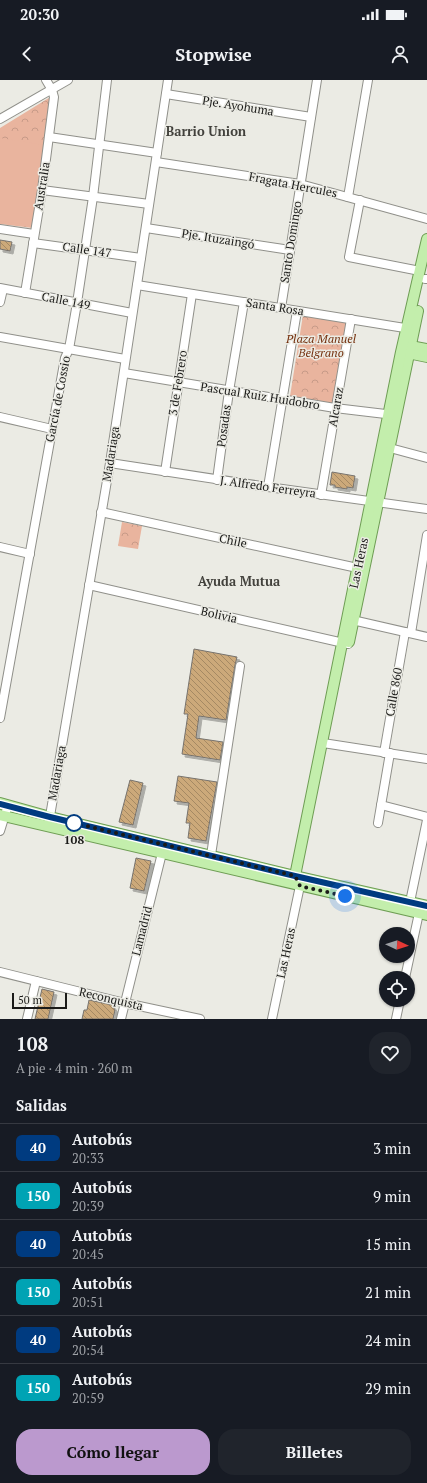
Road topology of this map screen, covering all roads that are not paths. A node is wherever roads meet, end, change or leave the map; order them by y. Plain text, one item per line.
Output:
1 (46, 80) edge
2 (68, 80) edge
3 (107, 80) edge
4 (168, 80) edge
5 (317, 80) edge
6 (368, 80) edge
7 (52, 90) junction
8 (166, 94) junction
9 (311, 117) junction
10 (0, 119) edge
11 (49, 137) junction
12 (101, 144) junction
13 (158, 153) junction
14 (156, 162) junction
15 (300, 184) junction
16 (42, 190) junction
17 (93, 197) junction
18 (348, 197) junction
19 (360, 200) junction
20 (149, 204) junction
21 (427, 219) edge
22 (146, 228) junction
23 (0, 229) edge
24 (34, 234) junction
25 (427, 239) edge
26 (33, 243) junction
27 (85, 250) junction
28 (290, 250) junction
29 (141, 258) junction
30 (425, 275) edge
31 (137, 285) junction
32 (1, 288) edge
33 (25, 293) junction
34 (192, 294) junction
35 (0, 302) edge
36 (244, 302) junction
37 (77, 303) junction
38 (281, 308) junction
39 (296, 311) junction
40 (132, 313) junction
41 (351, 319) junction
42 (410, 329) junction
43 (0, 337) edge
44 (69, 349) junction
45 (406, 349) junction
46 (427, 349) edge
47 (427, 357) edge
48 (125, 359) junction
49 (124, 373) junction
50 (178, 382) junction
51 (229, 391) junction
52 (282, 399) junction
53 (335, 408) junction
54 (393, 415) junction
55 (0, 417) edge
56 (52, 429) junction
57 (390, 448) junction
58 (427, 458) edge
59 (110, 463) junction
60 (165, 472) junction
61 (217, 480) junction
62 (268, 487) junction
63 (321, 495) junction
64 (375, 501) junction
65 (427, 509) edge
66 (101, 512) junction
67 (427, 535) edge
68 (0, 548) edge
69 (30, 554) junction
70 (361, 569) junction
71 (89, 585) junction
72 (351, 620) junction
73 (408, 632) junction
74 (427, 636) edge
75 (346, 643) junction
76 (240, 666) dead end
77 (4, 677) edge
78 (0, 718) edge
79 (326, 744) junction
80 (387, 753) junction
81 (427, 759) edge
82 (4, 804) edge
83 (381, 805) junction
84 (2, 815) edge
85 (427, 817) edge
86 (427, 820) edge
87 (49, 822) junction
88 (378, 822) dead end
89 (0, 831) edge
90 (163, 849) junction
91 (211, 855) junction
92 (299, 880) junction
93 (410, 902) junction
94 (427, 906) edge
95 (423, 914) edge
96 (407, 971) edge
97 (0, 972) edge
98 (36, 981) junction
99 (125, 1003) junction
100 (399, 1007) edge
101 (27, 1019) edge
102 (121, 1019) edge
103 (200, 1019) edge
104 (272, 1019) edge
105 (396, 1019) edge

1 - 7 street, Australia
2 - 7 street
3 - 12 street, García de Cossio
4 - 8 street, Madariaga
5 - 9 street, Santo Domingo
6 - 18 street
7 - 10 street
7 - 11 street, Australia
8 - 9 street, Pje. Ayohuma
8 - 13 street, Madariaga
9 - 15 street, Santo Domingo
11 - 12 street
11 - 16 street, Australia
12 - 13 street
12 - 17 street, García de Cossio
13 - 14 street, Madariaga
14 - 15 street, Fragata Hercules
14 - 20 street, Madariaga
15 - 18 street, Fragata Hercules
15 - 28 street, Santo Domingo
16 - 17 street
16 - 24 street, Australia
17 - 20 street
17 - 27 street, García de Cossio
18 - 19 street, Fragata Hercules
19 - 21 street, Fragata Hercules
19 - 30 street
20 - 22 street, Madariaga
22 - 28 street, Pje. Ituzaingó
22 - 29 street, Madariaga
23 - 24 street
24 - 26 street, Australia
25 - 30 main road, Las Heras
26 - 27 street, Calle 147
26 - 33 street, Australia
27 - 29 street, Calle 147
27 - 37 street, García de Cossio
28 - 38 street, Santo Domingo
29 - 31 street, Madariaga
30 - 42 main road, Las Heras
31 - 34 street, Santa Rosa
31 - 40 street, Madariaga
32 - 33 street, Calle 149
32 - 35 street
33 - 37 street, Calle 149
34 - 36 street, Santa Rosa
34 - 50 street, 3 de Febrero
36 - 38 street, Santa Rosa
36 - 51 street, Posadas
37 - 40 street, Calle 149
37 - 44 street, García de Cossio
38 - 39 street, Santa Rosa
39 - 41 street, Santa Rosa
39 - 52 street
40 - 48 street, Madariaga
41 - 42 street, Santa Rosa
41 - 53 street, Alcaraz
42 - 45 main road, Las Heras
43 - 44 street
44 - 48 street
44 - 56 street, García de Cossio
45 - 46 main road
45 - 47 main road
45 - 54 main road, Las Heras
48 - 49 street, Madariaga
49 - 50 street, Pascual Ruiz Huidobro
49 - 59 street, Madariaga
50 - 51 street, Pascual Ruiz Huidobro
50 - 60 street, 3 de Febrero
51 - 52 street, Pascual Ruiz Huidobro
51 - 61 street, Posadas
52 - 53 street, Pascual Ruiz Huidobro
52 - 62 street
53 - 54 street, Pascual Ruiz Huidobro
53 - 63 street, Alcaraz
54 - 57 main road, Las Heras
54 - 64 main road, Las Heras
55 - 56 street
56 - 69 street, García de Cossio
57 - 58 street
57 - 64 main road, Las Heras
59 - 60 street, J. Alfredo Ferreyra
59 - 66 street, Madariaga
60 - 61 street, J. Alfredo Ferreyra
61 - 62 street, J. Alfredo Ferreyra
62 - 63 street, J. Alfredo Ferreyra
63 - 64 street, J. Alfredo Ferreyra
64 - 65 street, J. Alfredo Ferreyra
64 - 70 main road, Las Heras
66 - 70 street, Chile
66 - 71 street, Madariaga
67 - 73 street, Calle 860
68 - 69 street
69 - 77 street, García de Cossio
70 - 72 main road, Las Heras
71 - 75 street, Bolivia
71 - 87 street, Madariaga
72 - 73 street
72 - 75 main road, Las Heras
73 - 74 street
73 - 80 street, Calle 860
75 - 79 main road, Las Heras
76 - 91 street
77 - 78 street, García de Cossio
79 - 80 street
79 - 92 main road, Las Heras
80 - 81 street
80 - 83 street, Calle 860
82 - 84 street
82 - 87 main road
83 - 85 street
83 - 88 street, Calle 860
84 - 87 main road
84 - 89 street
86 - 93 street
87 - 90 main road
90 - 91 main road
90 - 92 main road
90 - 99 street, Lamadrid
91 - 92 main road
92 - 93 main road
92 - 95 main road
92 - 104 street, Las Heras
93 - 94 main road
95 - 96 street
97 - 98 street, Reconquista
98 - 99 street, Reconquista
98 - 101 street
99 - 102 street, Lamadrid
99 - 103 street, Reconquista
100 - 105 street

